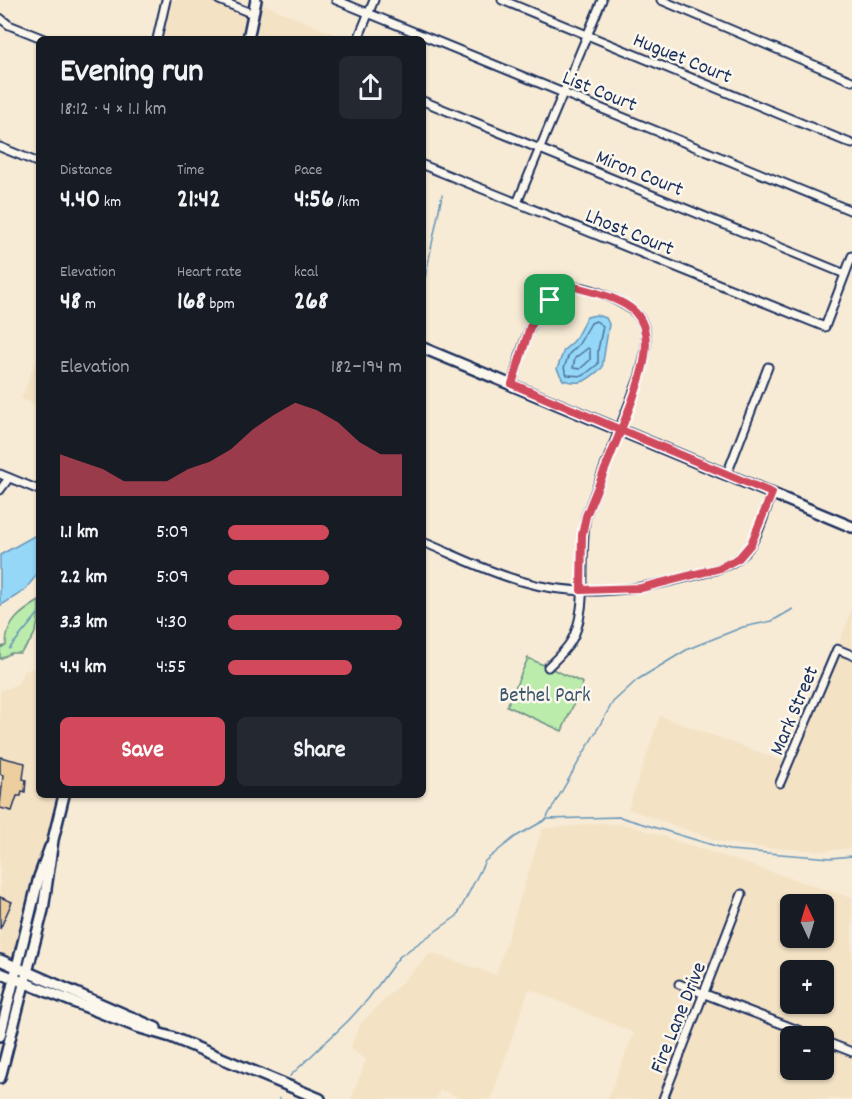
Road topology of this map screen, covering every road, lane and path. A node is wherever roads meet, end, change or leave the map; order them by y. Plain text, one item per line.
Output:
1 (166, 0) edge
2 (219, 0) edge
3 (256, 0) edge
4 (336, 0) edge
5 (374, 0) edge
6 (502, 0) edge
7 (602, 0) edge
8 (661, 0) edge
9 (253, 14) junction
10 (369, 14) junction
11 (0, 18) edge
12 (587, 35) junction
13 (36, 36) edge
14 (158, 36) edge
15 (249, 36) edge
16 (359, 36) edge
17 (423, 36) edge
18 (426, 37) edge
19 (852, 81) edge
20 (563, 93) junction
21 (426, 102) edge
22 (852, 144) edge
23 (0, 147) edge
24 (539, 149) junction
25 (36, 162) edge
26 (426, 166) edge
27 (517, 203) junction
28 (852, 211) edge
29 (852, 256) edge
30 (845, 274) junction
31 (426, 349) edge
32 (768, 367) dead end
33 (512, 384) junction
34 (621, 430) junction
35 (0, 474) edge
36 (727, 474) junction
37 (9, 478) junction
38 (36, 489) edge
39 (0, 490) edge
40 (772, 493) junction
41 (852, 527) edge
42 (426, 543) edge
43 (581, 590) junction
44 (852, 655) edge
45 (548, 667) dead end
46 (780, 783) dead end
47 (63, 798) edge
48 (53, 840) junction
49 (742, 894) dead end
50 (0, 960) edge
51 (17, 967) junction
52 (28, 971) junction
53 (0, 973) edge
54 (14, 979) junction
55 (24, 983) junction
56 (679, 984) dead end
57 (704, 994) junction
58 (787, 1026) edge
59 (0, 1036) edge
60 (171, 1037) junction
61 (834, 1045) edge
62 (852, 1052) edge
63 (0, 1078) edge
64 (320, 1099) edge
65 (663, 1099) edge

1 - 14 street
2 - 9 street
3 - 9 street
4 - 10 street, List Court
5 - 10 street
6 - 12 street, Huguet Court
7 - 12 street
8 - 19 street
9 - 15 street
10 - 16 street
10 - 17 street, List Court
11 - 13 street
12 - 20 street
12 - 22 street, Huguet Court
18 - 20 street, List Court
20 - 24 street
20 - 28 street, List Court
21 - 24 street, Miron Court
23 - 25 street
24 - 27 street
24 - 30 street, Miron Court
26 - 27 street, Lhost Court
27 - 30 street, Lhost Court
29 - 30 street
31 - 33 street
32 - 36 street
33 - 34 street
33 - 34 street
34 - 36 street
34 - 43 street
35 - 37 street
36 - 40 street
37 - 38 street
37 - 39 street
40 - 41 street
40 - 43 street
42 - 43 street
43 - 45 street
44 - 46 street, Mark Street
47 - 48 street
48 - 51 street
48 - 52 street
49 - 57 street, Fire Lane Drive
50 - 51 street
51 - 52 street
51 - 54 street
52 - 55 street
52 - 60 street
53 - 54 street
54 - 55 street
54 - 59 street
55 - 60 street
55 - 63 street
56 - 57 street
57 - 58 street
57 - 65 street, Fire Lane Drive
60 - 64 street
61 - 62 street

